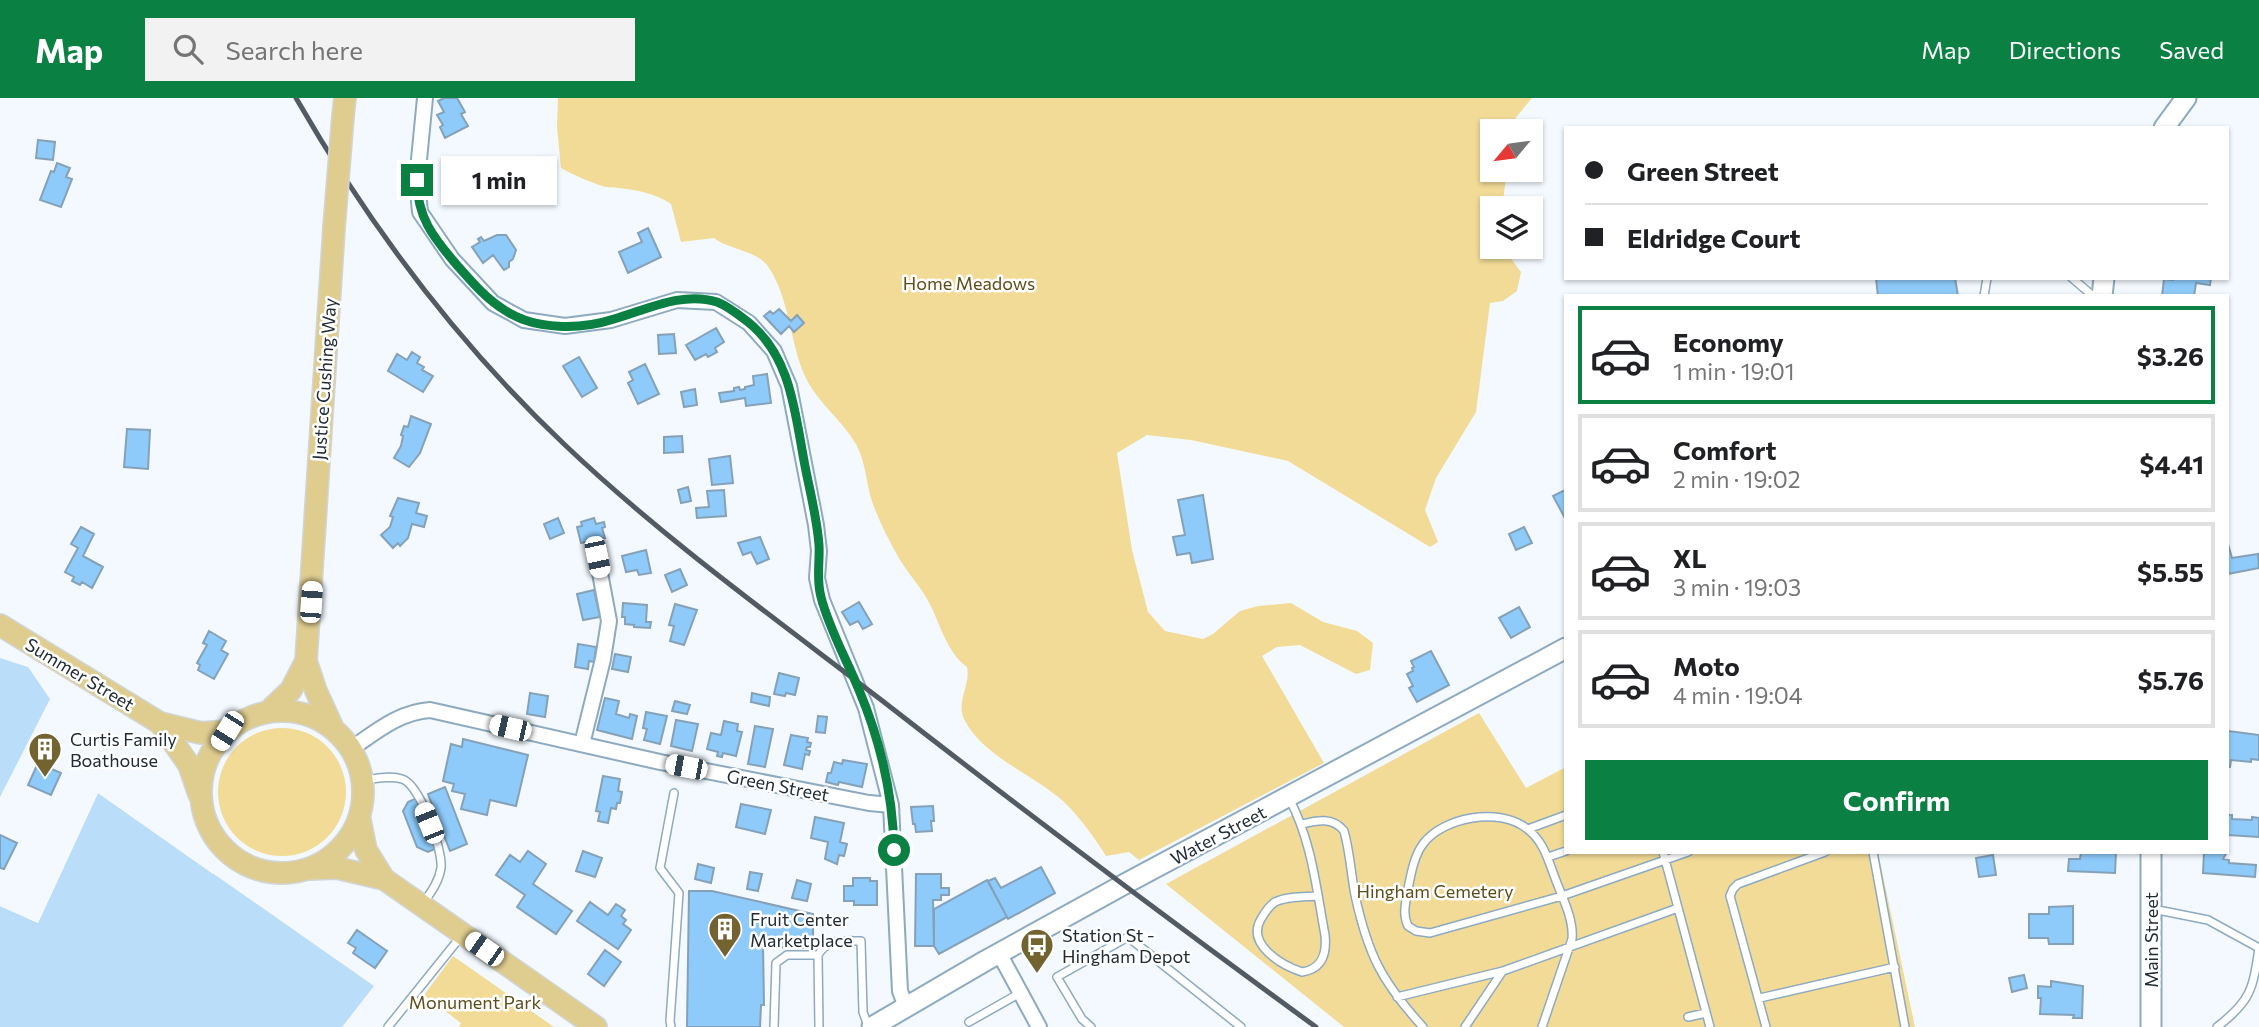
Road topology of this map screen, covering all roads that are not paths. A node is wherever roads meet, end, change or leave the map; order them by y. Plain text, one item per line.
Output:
1 (425, 98) edge
2 (2186, 98) edge
3 (344, 107) edge
4 (2165, 126) edge
5 (2074, 280) edge
6 (2092, 294) edge
7 (597, 557) dead end
8 (0, 625) edge
9 (1564, 649) edge
10 (306, 661) junction
11 (270, 711) junction
12 (160, 723) junction
13 (332, 726) junction
14 (227, 731) junction
15 (582, 744) junction
16 (352, 748) junction
17 (363, 780) junction
18 (674, 793) dead end
19 (200, 796) junction
20 (1289, 797) junction
21 (891, 804) junction
22 (1564, 816) edge
23 (360, 820) junction
24 (1303, 824) junction
25 (1528, 829) junction
26 (1564, 852) edge
27 (1820, 854) edge
28 (1873, 854) edge
29 (2151, 854) edge
30 (1664, 856) edge
31 (1548, 857) junction
32 (310, 869) junction
33 (384, 879) junction
34 (1318, 896) junction
35 (1562, 896) junction
36 (422, 906) junction
37 (1678, 908) junction
38 (2151, 908) junction
39 (463, 934) junction
40 (1570, 947) junction
41 (2259, 948) edge
42 (999, 953) junction
43 (817, 955) junction
44 (1895, 967) junction
45 (1503, 971) junction
46 (1020, 993) junction
47 (1397, 997) junction
48 (1760, 998) junction
49 (906, 1007) junction
50 (1706, 1013) junction
51 (1688, 1017) dead end
52 (969, 1022) dead end
53 (876, 1026) edge
54 (1037, 1026) edge
55 (388, 1027) edge
56 (596, 1027) edge
57 (671, 1027) edge
58 (774, 1027) edge
59 (819, 1027) edge
60 (1091, 1027) edge
61 (1241, 1027) edge
62 (1423, 1027) edge
63 (1465, 1027) edge
64 (1542, 1027) edge
65 (1710, 1027) edge
66 (1766, 1027) edge
67 (1905, 1027) edge
68 (2151, 1027) edge
69 (2217, 1027) edge

1 - 21 street
2 - 4 main road
3 - 10 main road, Justice Cushing Way, bridge
5 - 6 lane
7 - 15 street
8 - 12 main road, Summer Street
9 - 20 main road, Water Street
10 - 11 main road, Justice Cushing Way
10 - 13 main road, Justice Cushing Way
11 - 13 main road
11 - 14 main road
12 - 14 main road, Summer Street
12 - 19 main road, Summer Street
13 - 16 main road
14 - 19 main road
15 - 16 street, Green Street
15 - 21 street, Green Street
16 - 17 main road
17 - 23 main road
17 - 36 lane
18 - 57 lane
19 - 32 main road
20 - 24 lane
20 - 42 main road, Water Street
21 - 49 street
22 - 25 lane
23 - 32 main road
23 - 33 main road
24 - 34 lane
24 - 47 lane
25 - 31 lane
25 - 35 lane
26 - 31 lane
27 - 48 lane
28 - 44 lane
29 - 38 main road, Main Street
30 - 35 lane
30 - 37 lane
31 - 35 lane
32 - 33 main road
33 - 36 main road
34 - 34 lane
35 - 40 lane
36 - 39 main road
37 - 40 lane
37 - 50 lane
38 - 41 lane
38 - 68 main road, Main Street
39 - 55 lane
39 - 56 main road
40 - 45 lane
40 - 64 lane
41 - 69 lane
42 - 46 street
42 - 49 main road, Water Street
43 - 53 lane
43 - 58 lane
43 - 59 lane
44 - 48 lane
44 - 67 lane
45 - 47 lane
45 - 63 lane
46 - 52 lane
46 - 54 street
47 - 62 lane
48 - 66 lane
49 - 53 main road, Water Street
50 - 51 lane
50 - 65 lane
60 - 61 lane

